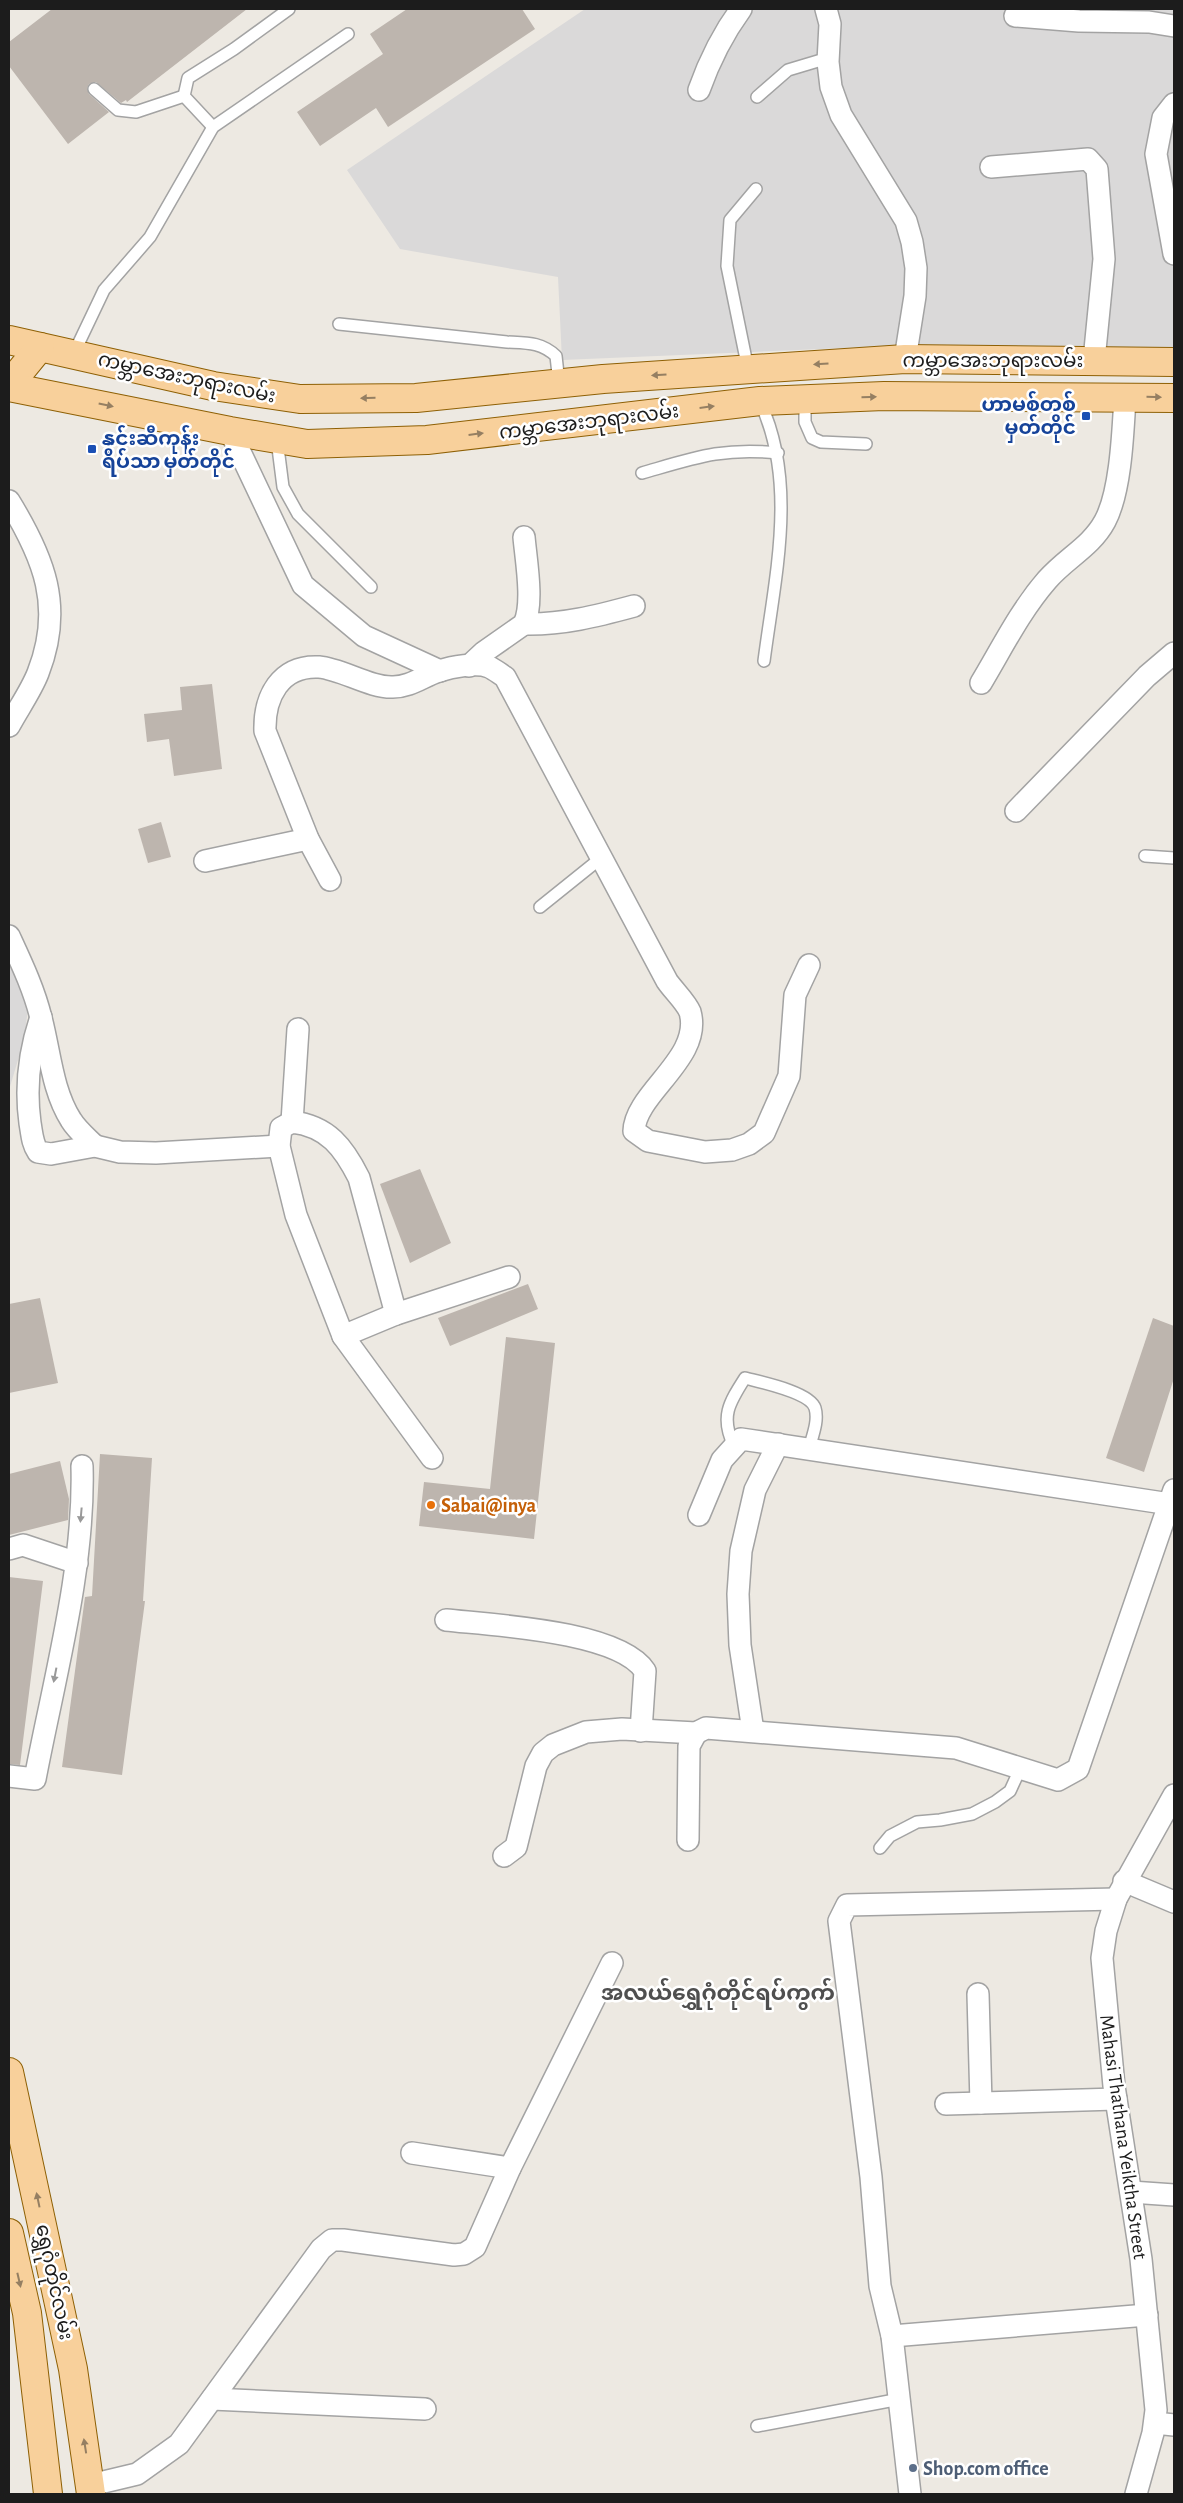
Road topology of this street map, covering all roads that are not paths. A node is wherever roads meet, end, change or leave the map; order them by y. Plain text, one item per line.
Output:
1 (289, 9) edge
2 (741, 9) edge
3 (826, 9) edge
4 (1015, 16) dead end
5 (1174, 26) edge
6 (348, 34) dead end
7 (828, 58) junction
8 (94, 89) dead end
9 (700, 90) dead end
10 (184, 96) junction
11 (757, 97) dead end
12 (1174, 104) edge
13 (213, 127) junction
14 (991, 166) dead end
15 (756, 189) dead end
16 (1174, 254) edge
17 (339, 324) dead end
18 (9, 340) edge
19 (40, 347) junction
20 (74, 353) junction
21 (905, 359) junction
22 (1094, 360) junction
23 (1174, 362) edge
24 (748, 369) junction
25 (603, 379) junction
26 (558, 383) junction
27 (9, 386) edge
28 (1125, 397) junction
29 (416, 398) junction
30 (1174, 398) edge
31 (805, 399) junction
32 (760, 401) junction
33 (604, 419) junction
34 (230, 432) junction
35 (276, 440) junction
36 (391, 442) junction
37 (866, 444) dead end
38 (778, 453) junction
39 (642, 473) dead end
40 (9, 501) edge
41 (524, 537) dead end
42 (371, 587) dead end
43 (634, 606) dead end
44 (524, 624) junction
45 (1174, 653) edge
46 (764, 661) dead end
47 (469, 666) junction
48 (440, 671) junction
49 (981, 683) dead end
50 (9, 726) edge
51 (1016, 811) dead end
52 (308, 839) junction
53 (1145, 856) dead end
54 (601, 858) junction
55 (1174, 858) edge
56 (205, 861) dead end
57 (330, 880) dead end
58 (540, 907) dead end
59 (12, 942) edge
60 (809, 965) dead end
61 (41, 1017) junction
62 (298, 1029) dead end
63 (292, 1122) junction
64 (95, 1146) junction
65 (279, 1146) junction
66 (509, 1277) dead end
67 (396, 1314) junction
68 (343, 1336) junction
69 (778, 1444) junction
70 (734, 1446) junction
71 (808, 1449) junction
72 (432, 1458) dead end
73 (82, 1466) dead end
74 (1172, 1497) edge
75 (699, 1515) dead end
76 (9, 1549) edge
77 (77, 1563) junction
78 (446, 1620) dead end
79 (641, 1730) junction
80 (754, 1731) junction
81 (696, 1733) junction
82 (1021, 1768) junction
83 (9, 1776) edge
84 (1174, 1795) edge
85 (688, 1840) dead end
86 (880, 1848) dead end
87 (504, 1856) dead end
88 (1120, 1890) junction
89 (1174, 1902) edge
90 (612, 1963) dead end
91 (978, 1994) dead end
92 (9, 2072) edge
93 (1116, 2099) junction
94 (981, 2103) junction
95 (946, 2104) dead end
96 (412, 2153) dead end
97 (510, 2168) junction
98 (1131, 2192) junction
99 (1174, 2195) edge
100 (9, 2233) edge
101 (1147, 2315) junction
102 (892, 2336) junction
103 (212, 2399) junction
104 (900, 2399) junction
105 (426, 2409) dead end
106 (1165, 2424) edge
107 (757, 2426) dead end
108 (91, 2490) edge
109 (48, 2494) edge
110 (910, 2494) edge
111 (1136, 2494) edge

1 - 10 lane
2 - 9 street
3 - 7 street
4 - 5 street
6 - 13 lane
7 - 11 lane
7 - 21 street
8 - 10 lane
10 - 13 lane
12 - 16 street
13 - 20 lane
14 - 22 street
15 - 24 lane
17 - 26 lane
18 - 19 main road, ကမ္ဘာအေးဘုရားလမ်း
19 - 20 main road, ကမ္ဘာအေးဘုရားလမ်း
19 - 27 main road
29 -> 20 main road, ကမ္ဘာအေးဘုရားလမ်း
21 - 22 main road, ကမ္ဘာအေးဘုရားလမ်း
21 -> 24 main road, ကမ္ဘာအေးဘုရားလမ်း
22 - 23 main road, ကမ္ဘာအေးဘုရားလမ်း
24 -> 25 main road, ကမ္ဘာအေးဘုရားလမ်း
25 - 26 main road, ကမ္ဘာအေးဘုရားလမ်း
25 - 33 main road
26 - 29 main road, ကမ္ဘာအေးဘုရားလမ်း
27 -> 34 main road, ကမ္ဘာအေးဘုရားလမ်း
28 -> 30 main road, ကမ္ဘာအေးဘုရားလမ်း
31 -> 28 main road, ကမ္ဘာအေးဘုရားလမ်း
28 - 49 street
29 - 36 main road
31 - 32 main road, ကမ္ဘာအေးဘုရားလမ်း
31 - 37 lane
33 -> 32 main road, ကမ္ဘာအေးဘုရားလမ်း
32 - 38 lane
36 -> 33 main road, ကမ္ဘာအေးဘုရားလမ်း
34 - 35 main road, ကမ္ဘာအေးဘုရားလမ်း
34 - 48 street
35 - 36 main road, ကမ္ဘာအေးဘုရားလမ်း
35 - 42 lane
38 - 39 lane
38 - 46 lane
40 - 50 street
41 - 44 street
43 - 44 street
44 - 47 street
45 - 51 street
47 - 48 street
47 - 54 street
48 - 52 street
52 - 56 street
52 - 57 street
53 - 55 lane
54 - 58 lane
54 - 60 street
59 - 61 street
61 - 64 street
61 - 64 street
62 - 63 street
63 - 65 street
63 - 67 street
64 - 65 street
65 - 68 street
66 - 67 street
67 - 68 street
68 - 72 street
69 - 70 street
69 - 71 street
69 - 80 street
70 - 71 lane
70 - 75 street
71 - 74 street
73 -> 77 street
74 - 82 street
76 - 77 street
77 -> 83 street
78 - 79 street
79 - 81 street
79 - 87 street
80 - 81 street
80 - 82 street
81 - 85 street
82 - 86 lane
84 - 88 street, Mahasi Thathana Yeiktha Street
88 - 89 street
88 - 93 street, Mahasi Thathana Yeiktha Street
88 - 102 street
90 - 97 street
91 - 94 street
108 -> 92 main road, ရွှေဂုံတိုင်လမ်း
93 - 94 street
93 - 98 street, Mahasi Thathana Yeiktha Street
94 - 95 street
96 - 97 street
97 - 103 street
98 - 99 street
98 - 101 street, Mahasi Thathana Yeiktha Street
100 -> 109 main road, ရွှေဂုံတိုင်လမ်း
101 - 102 street
101 - 106 street, Mahasi Thathana Yeiktha Street
102 - 104 street
103 - 105 street
103 - 108 street
104 - 107 lane
104 - 110 street
106 - 111 street, Mahasi Thathana Yeiktha Street

